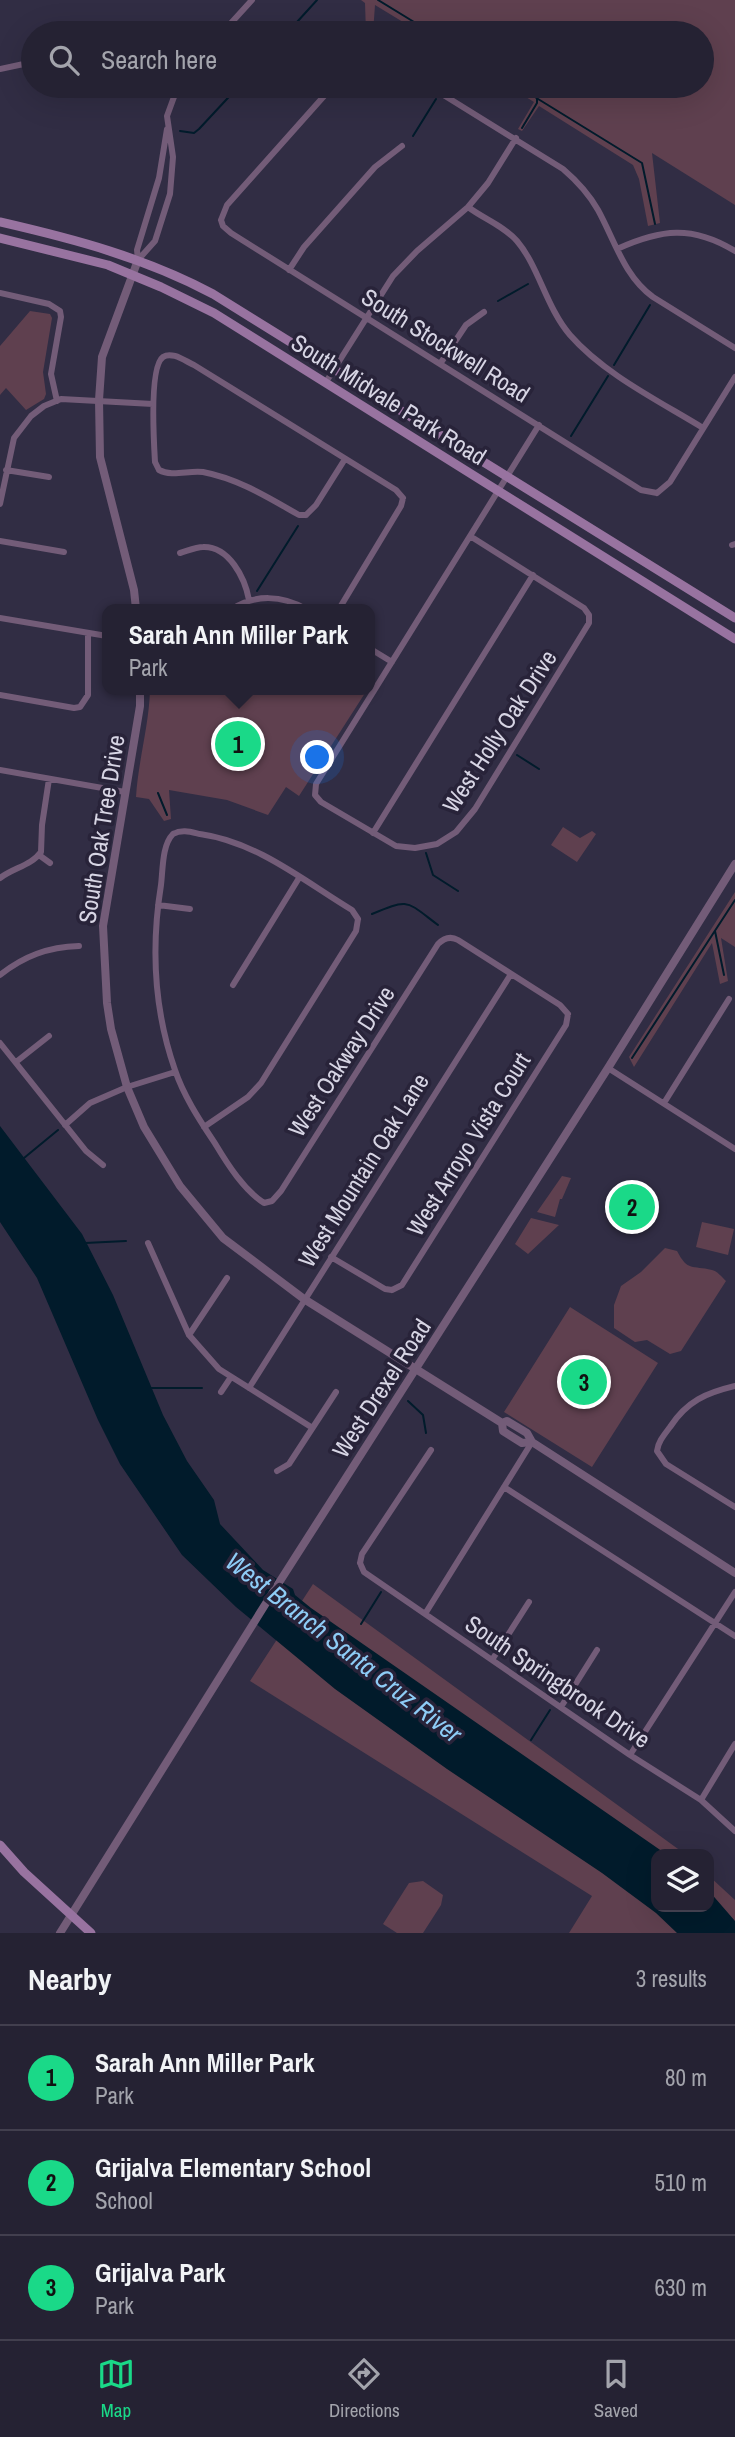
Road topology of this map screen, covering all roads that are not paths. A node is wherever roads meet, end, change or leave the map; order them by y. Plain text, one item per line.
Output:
1 (252, 0) edge
2 (233, 21) edge
3 (21, 65) edge
4 (0, 69) edge
5 (174, 98) edge
6 (322, 98) edge
7 (449, 98) edge
8 (168, 123) junction
9 (516, 138) junction
10 (402, 146) dead end
11 (468, 207) junction
12 (222, 220) junction
13 (213, 221) dead end
14 (0, 222) edge
15 (0, 238) edge
16 (617, 249) junction
17 (735, 251) edge
18 (138, 260) junction
19 (289, 270) junction
20 (132, 274) junction
21 (0, 293) edge
22 (484, 312) dead end
23 (366, 317) junction
24 (161, 348) dead end
25 (735, 348) edge
26 (164, 356) junction
27 (440, 364) junction
28 (335, 368) junction
29 (735, 377) edge
30 (326, 382) junction
31 (99, 400) junction
32 (57, 401) junction
33 (153, 404) junction
34 (539, 425) junction
35 (703, 428) junction
36 (345, 459) junction
37 (6, 470) junction
38 (507, 475) junction
39 (49, 478) dead end
40 (498, 490) junction
41 (0, 503) edge
42 (470, 536) junction
43 (0, 541) edge
44 (64, 552) dead end
45 (180, 553) dead end
46 (533, 575) junction
47 (249, 600) junction
48 (135, 604) edge
49 (241, 604) edge
50 (297, 604) edge
51 (341, 604) edge
52 (0, 618) edge
53 (735, 618) edge
54 (88, 633) junction
55 (102, 635) edge
56 (735, 639) edge
57 (375, 652) edge
58 (392, 662) junction
59 (375, 689) edge
60 (0, 695) edge
61 (140, 695) edge
62 (371, 695) edge
63 (0, 771) edge
64 (49, 779) junction
65 (125, 792) junction
66 (373, 833) junction
67 (39, 855) junction
68 (50, 863) dead end
69 (735, 864) edge
70 (0, 878) edge
71 (299, 878) junction
72 (158, 905) junction
73 (190, 909) dead end
74 (79, 946) dead end
75 (511, 974) junction
76 (0, 975) edge
77 (233, 985) dead end
78 (730, 999) dead end
79 (49, 1036) dead end
80 (0, 1043) edge
81 (16, 1062) junction
82 (608, 1068) junction
83 (175, 1072) junction
84 (127, 1087) junction
85 (664, 1102) junction
86 (65, 1125) junction
87 (204, 1127) junction
88 (735, 1148) edge
89 (103, 1165) dead end
90 (149, 1243) dead end
91 (331, 1257) junction
92 (228, 1278) dead end
93 (304, 1299) junction
94 (189, 1335) junction
95 (416, 1369) junction
96 (231, 1377) junction
97 (735, 1386) edge
98 (249, 1388) junction
99 (221, 1392) dead end
100 (336, 1392) dead end
101 (311, 1427) junction
102 (532, 1442) junction
103 (431, 1450) dead end
104 (277, 1471) dead end
105 (504, 1487) junction
106 (735, 1507) edge
107 (735, 1573) edge
108 (735, 1592) edge
109 (529, 1602) dead end
110 (425, 1614) junction
111 (715, 1624) junction
112 (735, 1636) edge
113 (597, 1650) dead end
114 (492, 1660) junction
115 (561, 1707) junction
116 (735, 1744) edge
117 (630, 1755) junction
118 (701, 1800) junction
119 (735, 1831) edge
120 (0, 1845) edge
121 (71, 1914) junction
122 (60, 1933) edge
123 (91, 1933) edge

1 - 2 street
3 - 4 street
5 - 8 street
6 - 12 street
7 - 9 street
8 - 18 street
8 - 18 street
9 - 11 street
9 - 16 street
10 - 19 street
11 - 23 street
11 - 35 street
12 - 13 street
12 - 19 street, South Stockwell Road
14 - 18 main road, South Midvale Park Road
15 - 20 main road, South Midvale Park Road
16 - 17 street
16 - 25 street
18 - 20 street
18 - 28 main road, South Midvale Park Road
19 - 23 street, South Stockwell Road
20 - 30 main road, South Midvale Park Road
20 - 31 street
21 - 32 street
22 - 27 street
23 - 27 street, South Stockwell Road
23 - 28 street
24 - 26 street
26 - 33 street
26 - 36 street
27 - 34 street, South Stockwell Road
28 - 30 street
28 - 38 main road, South Midvale Park Road
29 - 35 street
30 - 40 main road, South Midvale Park Road
31 - 32 street
31 - 33 street
31 - 48 street
32 - 37 street
33 - 36 street
34 - 35 street, South Stockwell Road
34 - 38 street
36 - 51 street
37 - 39 street
37 - 41 street
38 - 40 street
38 - 53 main road, South Midvale Park Road
40 - 42 street
40 - 56 main road, South Midvale Park Road
42 - 46 street
42 - 58 street
43 - 44 street
45 - 47 street
46 - 66 street
46 - 66 street, West Holly Oak Drive
47 - 49 street
47 - 50 street
52 - 54 street
54 - 55 street
54 - 60 street
57 - 58 street
58 - 59 street, West Holly Oak Drive
61 - 65 street, South Oak Tree Drive
62 - 66 street, West Holly Oak Drive
63 - 64 street
64 - 65 street
64 - 67 street
65 - 84 street, South Oak Tree Drive
67 - 68 street
67 - 70 street
69 - 82 street, West Drexel Road
71 - 72 street
71 - 77 street
71 - 87 street
72 - 73 street
72 - 83 street
74 - 76 street
75 - 87 street, West Oakway Drive
75 - 91 street, West Mountain Oak Lane
75 - 91 street, West Arroyo Vista Court
78 - 85 street
79 - 81 street
80 - 81 street
81 - 86 street
82 - 85 street
82 - 95 street, West Drexel Road
83 - 84 street
83 - 87 street
84 - 86 street
84 - 93 street, South Oak Tree Drive
85 - 88 street
86 - 89 street
90 - 94 street
91 - 93 street, West Mountain Oak Lane
92 - 94 street
93 - 95 street, South Oak Tree Drive
93 - 98 street, West Mountain Oak Lane
94 - 96 street
95 - 102 street, South Oak Tree Drive
95 - 121 street, West Drexel Road
96 - 98 street
96 - 99 street
97 - 106 street
98 - 101 street
100 - 101 street
101 - 104 street
102 - 105 street
102 - 107 street, South Oak Tree Drive
103 - 110 street, South Springbrook Drive
105 - 110 street
105 - 111 street
108 - 111 street
109 - 114 street
110 - 114 street, South Springbrook Drive
111 - 112 street
111 - 117 street
113 - 115 street
114 - 115 street, South Springbrook Drive
115 - 117 street, South Springbrook Drive
116 - 118 street
117 - 118 street, South Springbrook Drive
118 - 119 street, South Springbrook Drive
120 - 121 main road
121 - 122 street, West Drexel Road
121 - 123 main road

